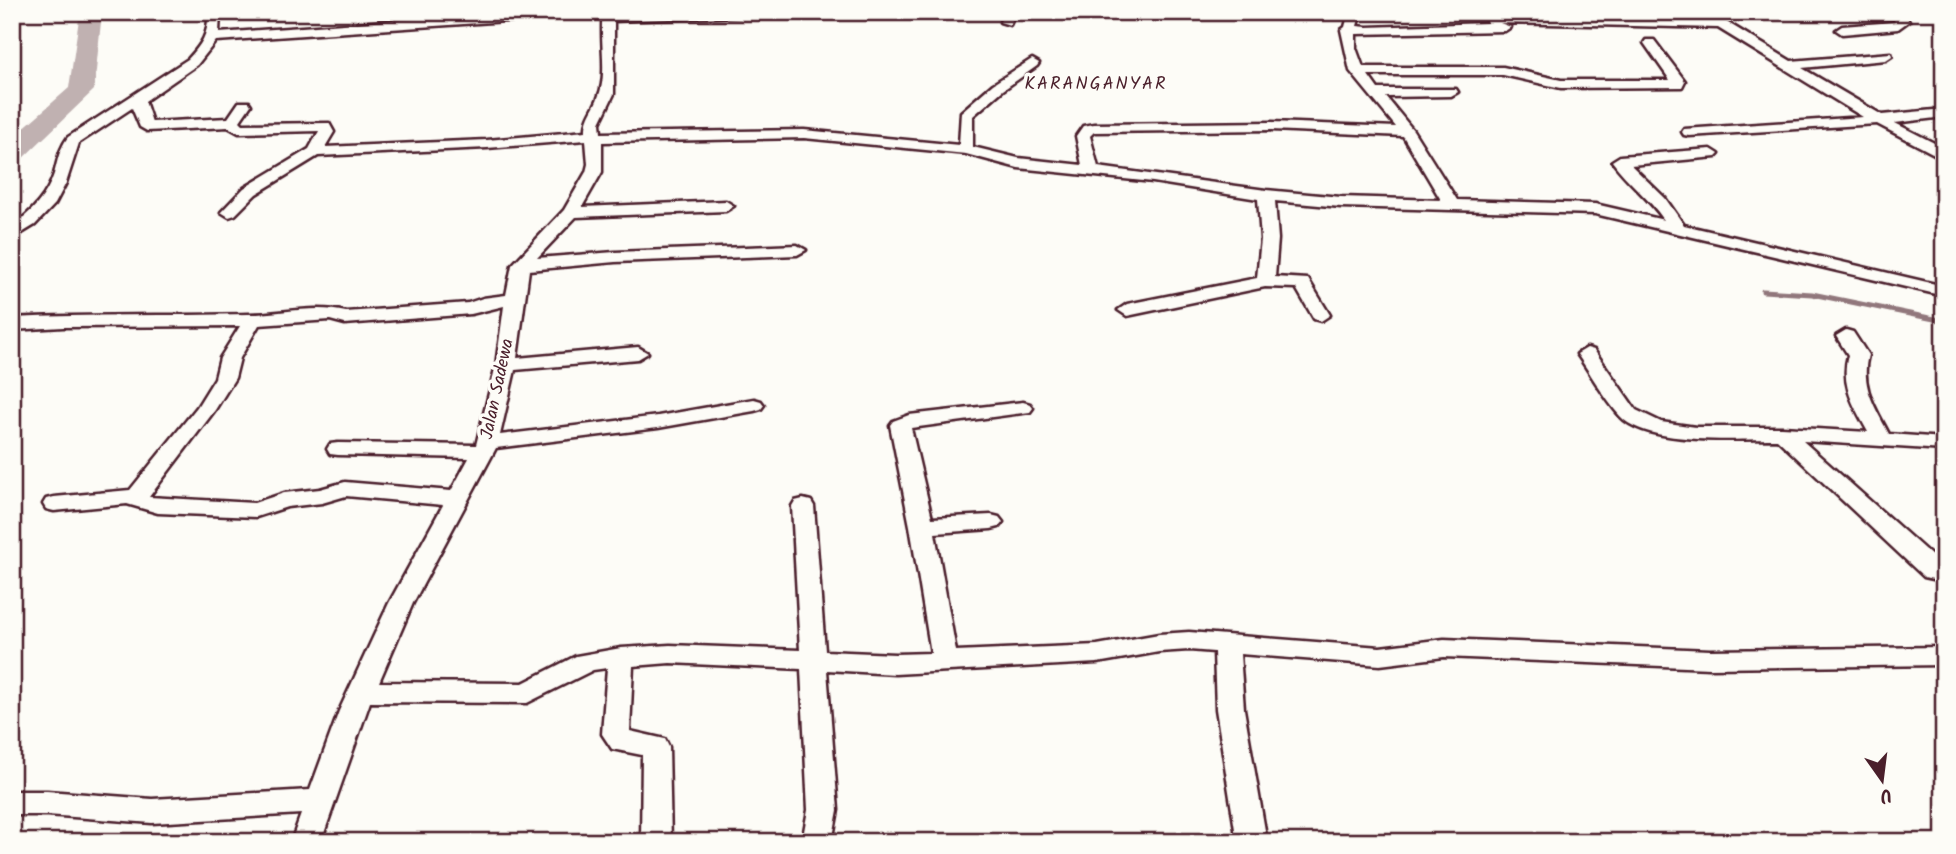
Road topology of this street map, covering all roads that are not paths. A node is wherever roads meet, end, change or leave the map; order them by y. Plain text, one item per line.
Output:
1 (214, 12) edge
2 (581, 12) edge
3 (752, 12) edge
4 (1355, 12) edge
5 (1701, 12) edge
6 (1898, 12) edge
7 (608, 15) edge
8 (1722, 24) junction
9 (1347, 30) junction
10 (1842, 30) dead end
11 (213, 37) junction
12 (1650, 43) dead end
13 (1886, 56) dead end
14 (1032, 63) dead end
15 (1788, 65) junction
16 (1357, 71) junction
17 (1451, 92) dead end
18 (1376, 93) junction
19 (137, 99) junction
20 (244, 106) dead end
21 (1944, 113) edge
22 (1879, 120) junction
23 (232, 122) junction
24 (1407, 132) junction
25 (1689, 132) dead end
26 (584, 137) junction
27 (966, 150) junction
28 (315, 152) junction
29 (1940, 152) dead end
30 (1712, 154) dead end
31 (1091, 170) junction
32 (1266, 195) junction
33 (1451, 204) junction
34 (726, 206) dead end
35 (229, 212) dead end
36 (572, 212) junction
37 (1676, 227) junction
38 (12, 234) edge
39 (797, 250) dead end
40 (521, 265) junction
41 (1265, 282) junction
42 (1944, 291) edge
43 (505, 301) junction
44 (1128, 310) dead end
45 (1321, 315) dead end
46 (253, 320) junction
47 (12, 324) edge
48 (1846, 336) dead end
49 (638, 354) dead end
50 (1587, 354) dead end
51 (506, 365) junction
52 (754, 405) dead end
53 (1023, 408) dead end
54 (1782, 433) junction
55 (1881, 438) junction
56 (1944, 444) edge
57 (338, 449) dead end
58 (477, 450) junction
59 (137, 496) junction
60 (445, 497) junction
61 (54, 504) dead end
62 (803, 506) dead end
63 (990, 522) dead end
64 (922, 526) junction
65 (1940, 574) edge
66 (1227, 645) junction
67 (1944, 656) edge
68 (621, 657) junction
69 (945, 661) junction
70 (813, 662) junction
71 (361, 692) junction
72 (299, 802) junction
73 (12, 803) edge
74 (306, 842) edge
75 (656, 842) edge
76 (817, 842) edge
77 (1252, 842) edge

1 - 11 street
2 - 11 street
3 - 7 street
4 - 9 street
5 - 8 street
6 - 10 street
7 - 26 street
8 - 9 street
8 - 15 street
9 - 16 street
11 - 19 street
12 - 16 street
13 - 15 street
14 - 27 street
15 - 22 street
16 - 18 street
17 - 18 street
18 - 24 street
19 - 23 street
19 - 38 street
20 - 23 street
21 - 22 street
22 - 25 street
22 - 29 street
23 - 28 street
24 - 31 street
24 - 33 street
26 - 27 street
26 - 28 street
26 - 36 street
27 - 31 street
28 - 35 street
30 - 37 street
31 - 32 street
32 - 33 street
32 - 41 street
33 - 37 street
34 - 36 street
36 - 40 street
37 - 42 street
39 - 40 street
40 - 43 street, Jalan Sadewa
41 - 44 street
41 - 45 street
43 - 46 street
43 - 51 street, Jalan Sadewa
46 - 47 street
46 - 59 street
48 - 55 street
49 - 51 street
50 - 54 street
51 - 58 street, Jalan Sadewa
52 - 58 street
53 - 64 street
54 - 55 street
54 - 65 street
55 - 56 street
57 - 58 street
58 - 60 street, Jalan Sadewa
59 - 60 street
59 - 61 street
60 - 71 street, Jalan Sadewa
62 - 70 street
63 - 64 street
64 - 69 street
66 - 67 street
66 - 69 street
66 - 77 street
68 - 70 street
68 - 71 street
68 - 75 street
69 - 70 street
70 - 76 street
71 - 72 street, Jalan Sadewa
72 - 73 street
72 - 74 street, Jalan Sadewa

